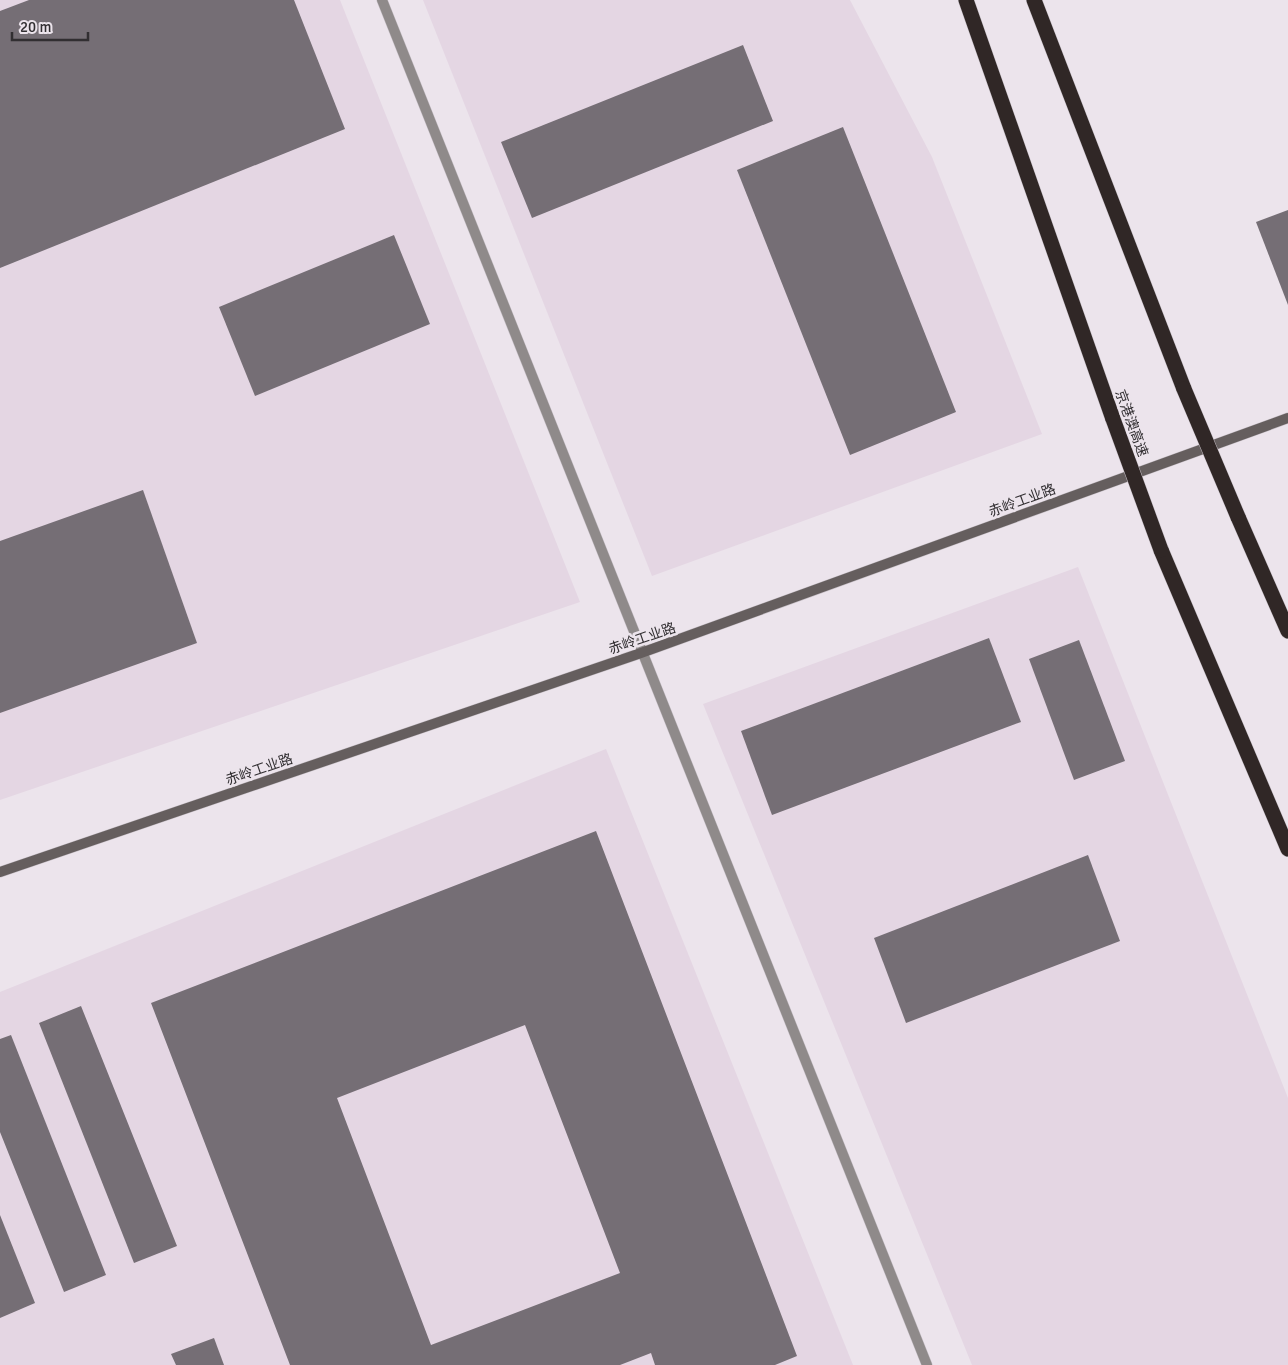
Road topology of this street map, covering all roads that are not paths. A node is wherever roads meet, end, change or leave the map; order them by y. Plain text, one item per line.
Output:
1 (382, 0) edge
2 (966, 0) edge
3 (1034, 0) edge
4 (1288, 418) edge
5 (1288, 631) edge
6 (642, 653) junction
7 (1288, 849) edge
8 (0, 872) edge
9 (927, 1365) edge

1 - 6 street
2 - 7 highway, 京港澳高速, bridge
3 - 5 highway, bridge
4 - 6 street, 赤岭工业路
6 - 8 street, 赤岭工业路
6 - 9 street

